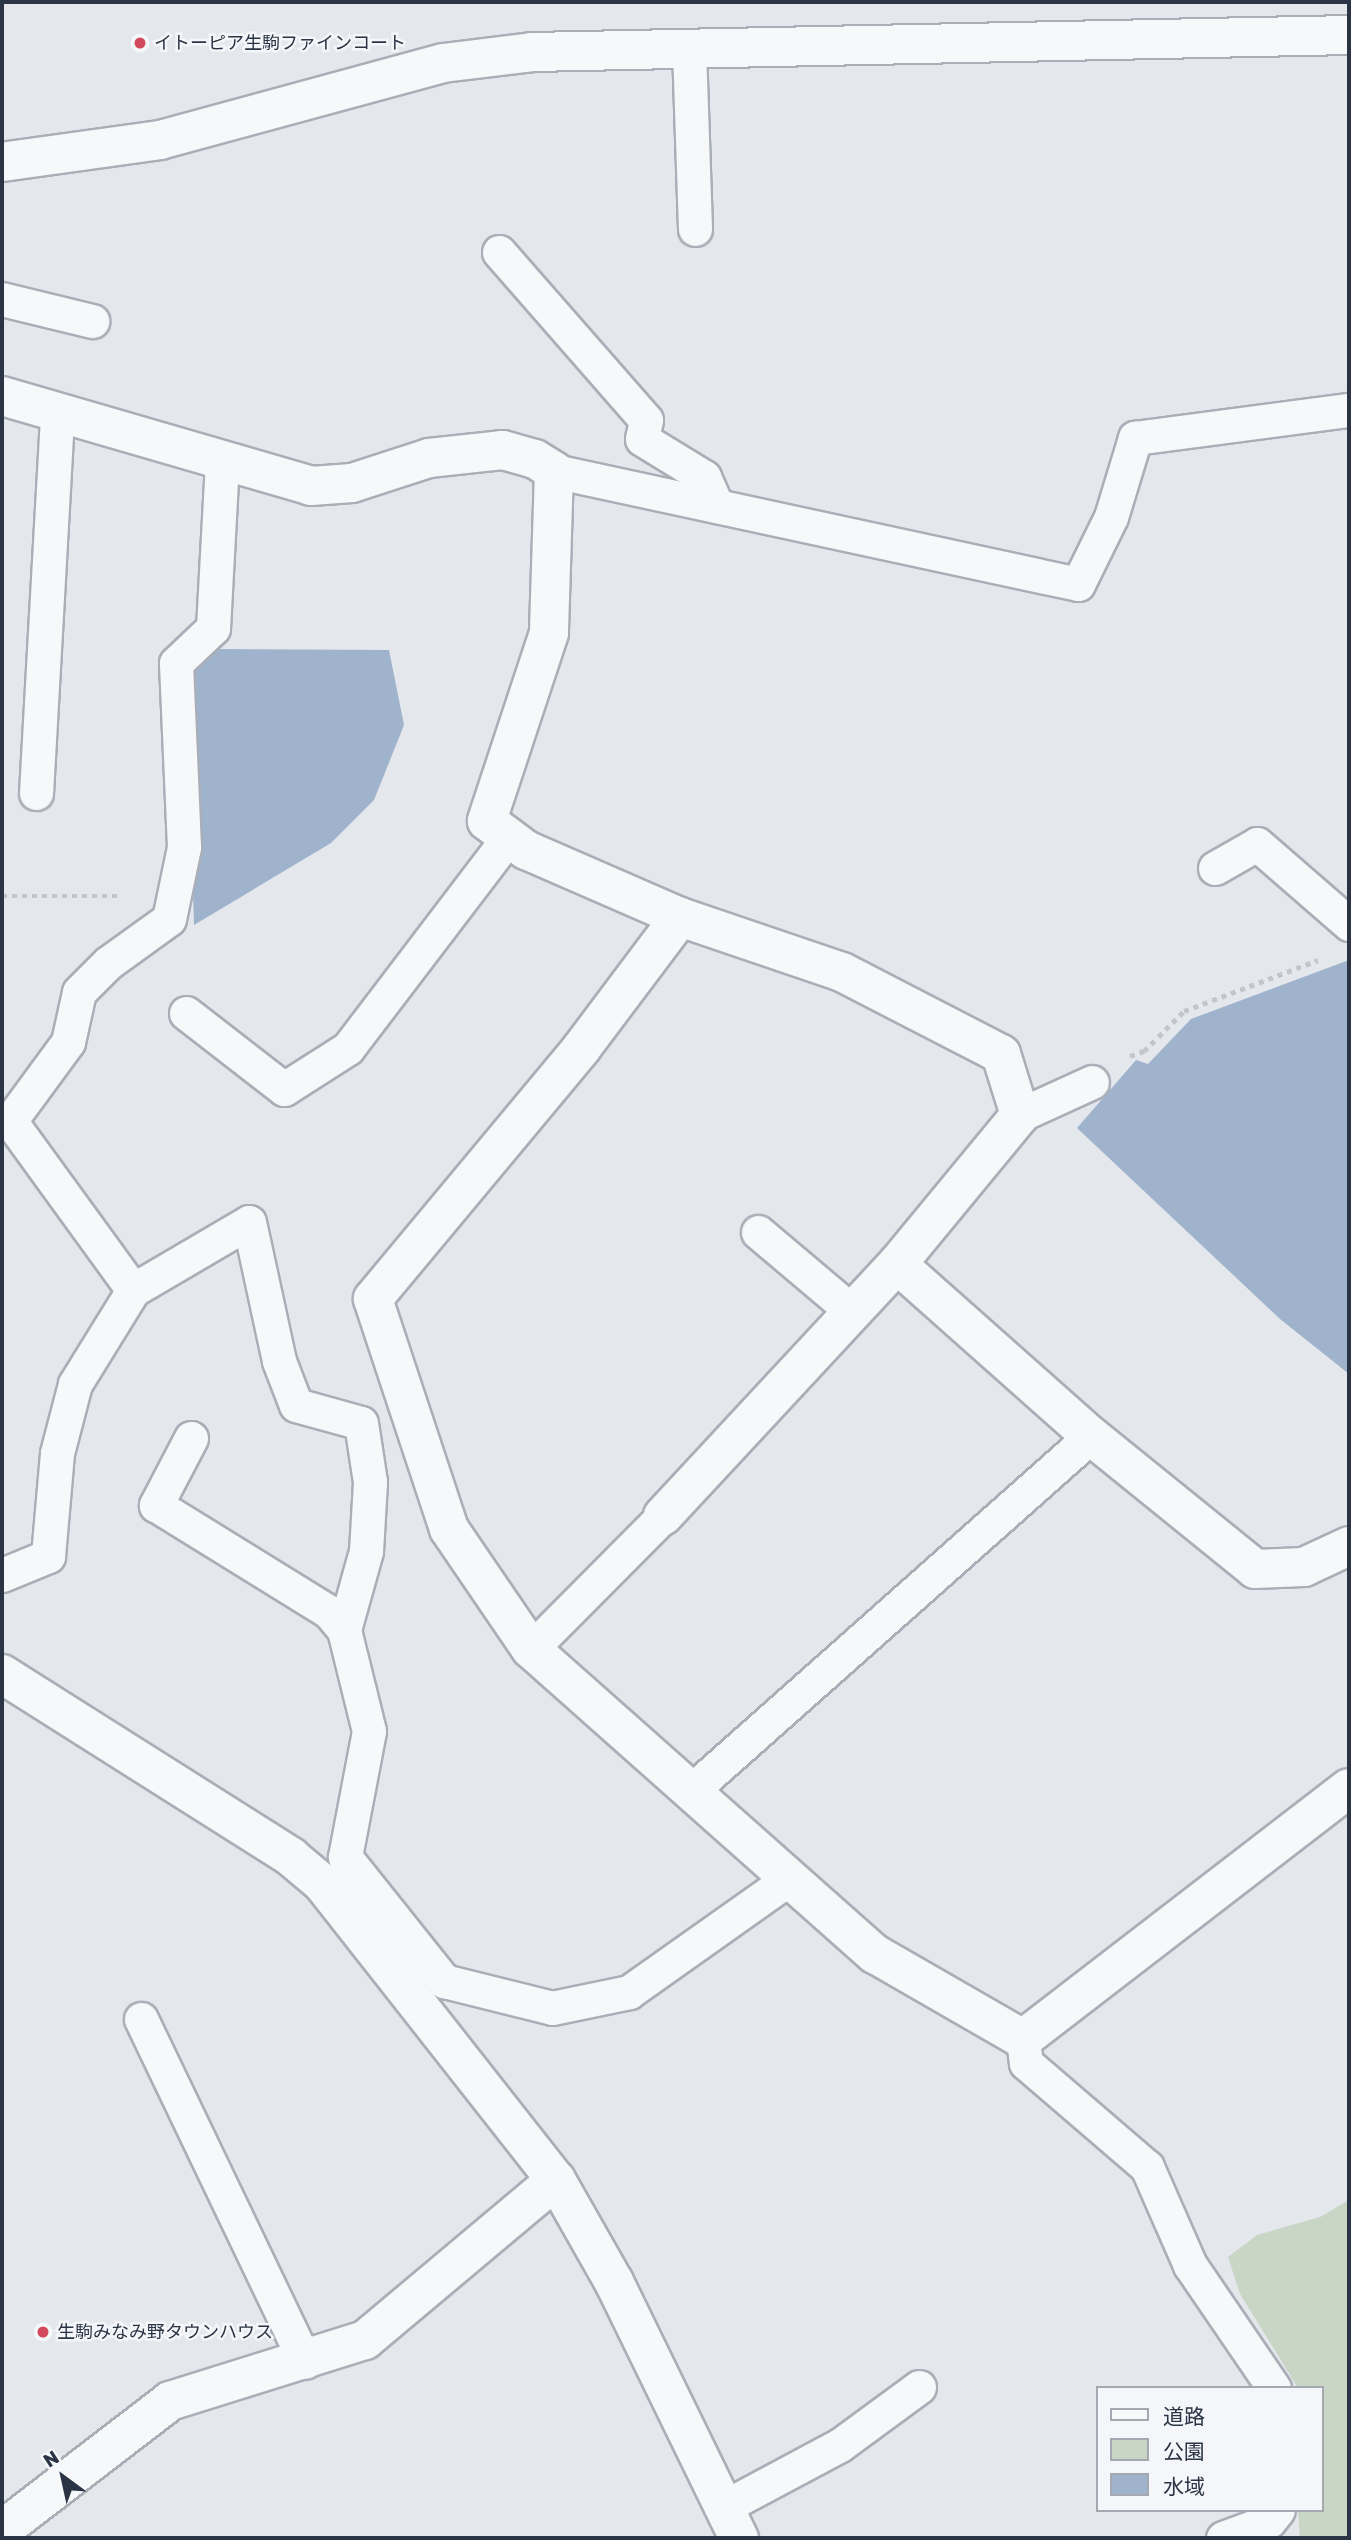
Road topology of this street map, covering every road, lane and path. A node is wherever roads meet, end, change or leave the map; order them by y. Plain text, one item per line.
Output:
1 (1349, 35) edge
2 (689, 48) junction
3 (2, 162) edge
4 (695, 229) dead end
5 (499, 252) dead end
6 (2, 299) edge
7 (92, 321) dead end
8 (2, 396) edge
9 (1349, 410) edge
10 (57, 412) junction
11 (222, 460) junction
12 (554, 471) junction
13 (717, 506) junction
14 (36, 793) dead end
15 (509, 837) junction
16 (1215, 868) dead end
17 (2, 896) edge
18 (680, 917) junction
19 (1349, 924) edge
20 (143, 940) junction
21 (1331, 955) dead end
22 (186, 1013) dead end
23 (1144, 1051) dead end
24 (1092, 1082) dead end
25 (1020, 1115) junction
26 (758, 1232) dead end
27 (897, 1264) junction
28 (133, 1290) junction
29 (849, 1309) junction
30 (1091, 1436) junction
31 (191, 1438) dead end
32 (663, 1516) joint
33 (1349, 1546) edge
34 (2, 1575) edge
35 (344, 1630) junction
36 (531, 1649) junction
37 (2, 1674) edge
38 (1349, 1788) edge
39 (691, 1791) junction
40 (788, 1880) junction
41 (401, 1954) junction
42 (141, 2019) dead end
43 (1023, 2039) junction
44 (556, 2180) junction
45 (305, 2362) junction
46 (1273, 2386) edge
47 (919, 2387) dead end
48 (731, 2523) edge
49 (1272, 2523) edge
50 (2, 2530) edge
51 (1223, 2538) edge

1 - 2 street
2 - 3 street
2 - 4 lane
5 - 13 lane
6 - 7 lane
8 - 10 street
9 - 13 lane
10 - 11 street
10 - 14 lane
11 - 12 street
11 - 20 lane
12 - 13 lane
12 - 15 street
15 - 18 street
15 - 22 lane
16 - 19 lane
17 - 20 path
18 - 25 street
18 - 36 street
20 - 28 lane
21 - 23 path
24 - 25 lane
25 - 27 street
26 - 29 lane
27 - 29 street
27 - 30 street
28 - 34 lane
28 - 35 lane
29 - 32 street
30 - 33 street
30 - 39 lane
31 - 35 lane
32 - 36 lane
35 - 41 lane
36 - 39 street
37 - 41 street
38 - 43 street
39 - 40 street
40 - 41 lane
40 - 43 street
41 - 44 street
42 - 45 lane
43 - 46 lane
44 - 45 street
44 - 48 street
45 - 50 street
47 - 48 lane
49 - 51 lane

